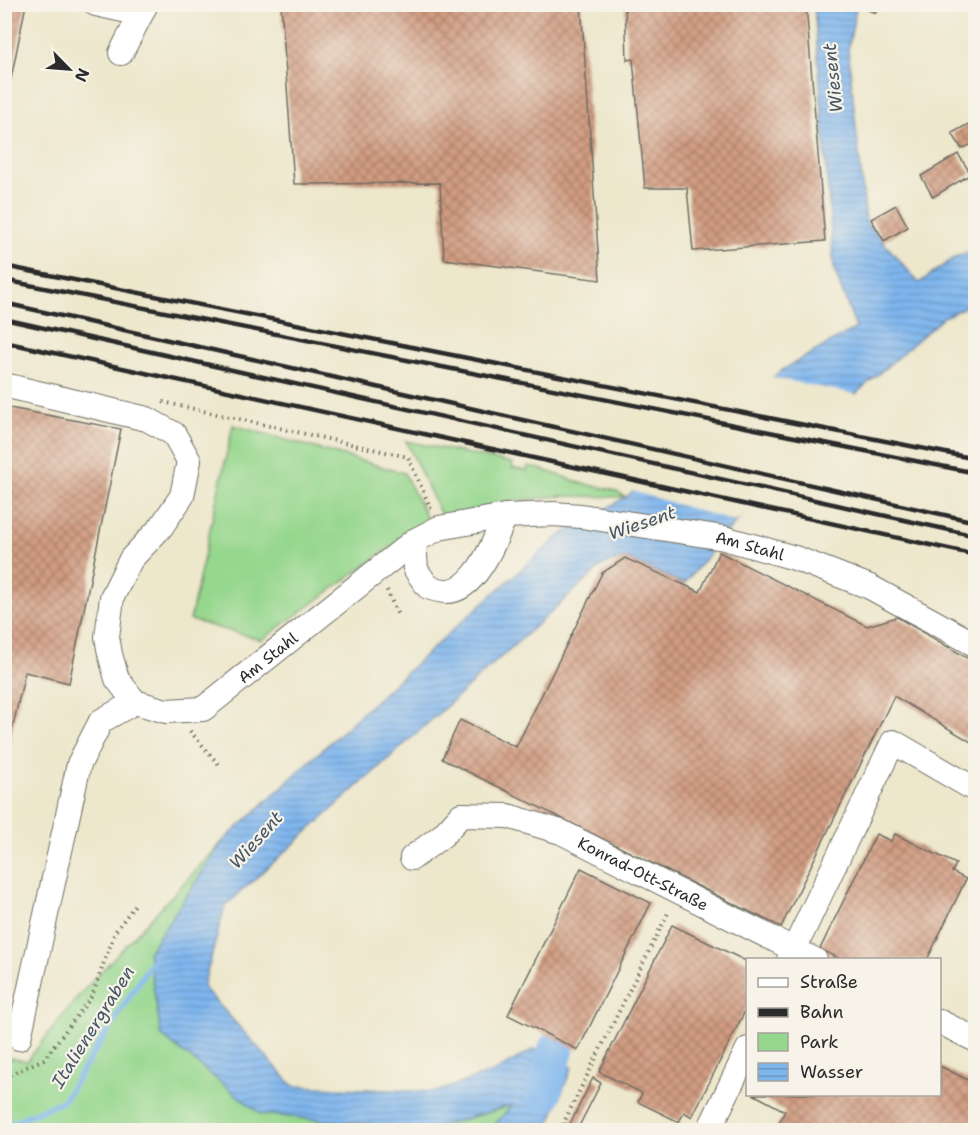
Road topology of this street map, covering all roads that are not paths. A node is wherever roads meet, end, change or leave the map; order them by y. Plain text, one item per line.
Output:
1 (96, 4) edge
2 (143, 9) edge
3 (121, 53) dead end
4 (4, 385) edge
5 (505, 516) junction
6 (414, 541) junction
7 (975, 645) edge
8 (135, 702) junction
9 (975, 790) edge
10 (412, 858) dead end
11 (800, 956) edge
12 (941, 1023) edge
13 (973, 1033) edge
14 (19, 1038) dead end
15 (746, 1051) edge
16 (709, 1131) edge

1 - 2 street
2 - 3 street
4 - 8 street
5 - 6 street, Am Stahl
5 - 6 street
5 - 7 street, Am Stahl
6 - 8 street, Am Stahl
8 - 14 street
9 - 11 street
10 - 11 street, Konrad-Ott-Straße
12 - 13 street
15 - 16 street

